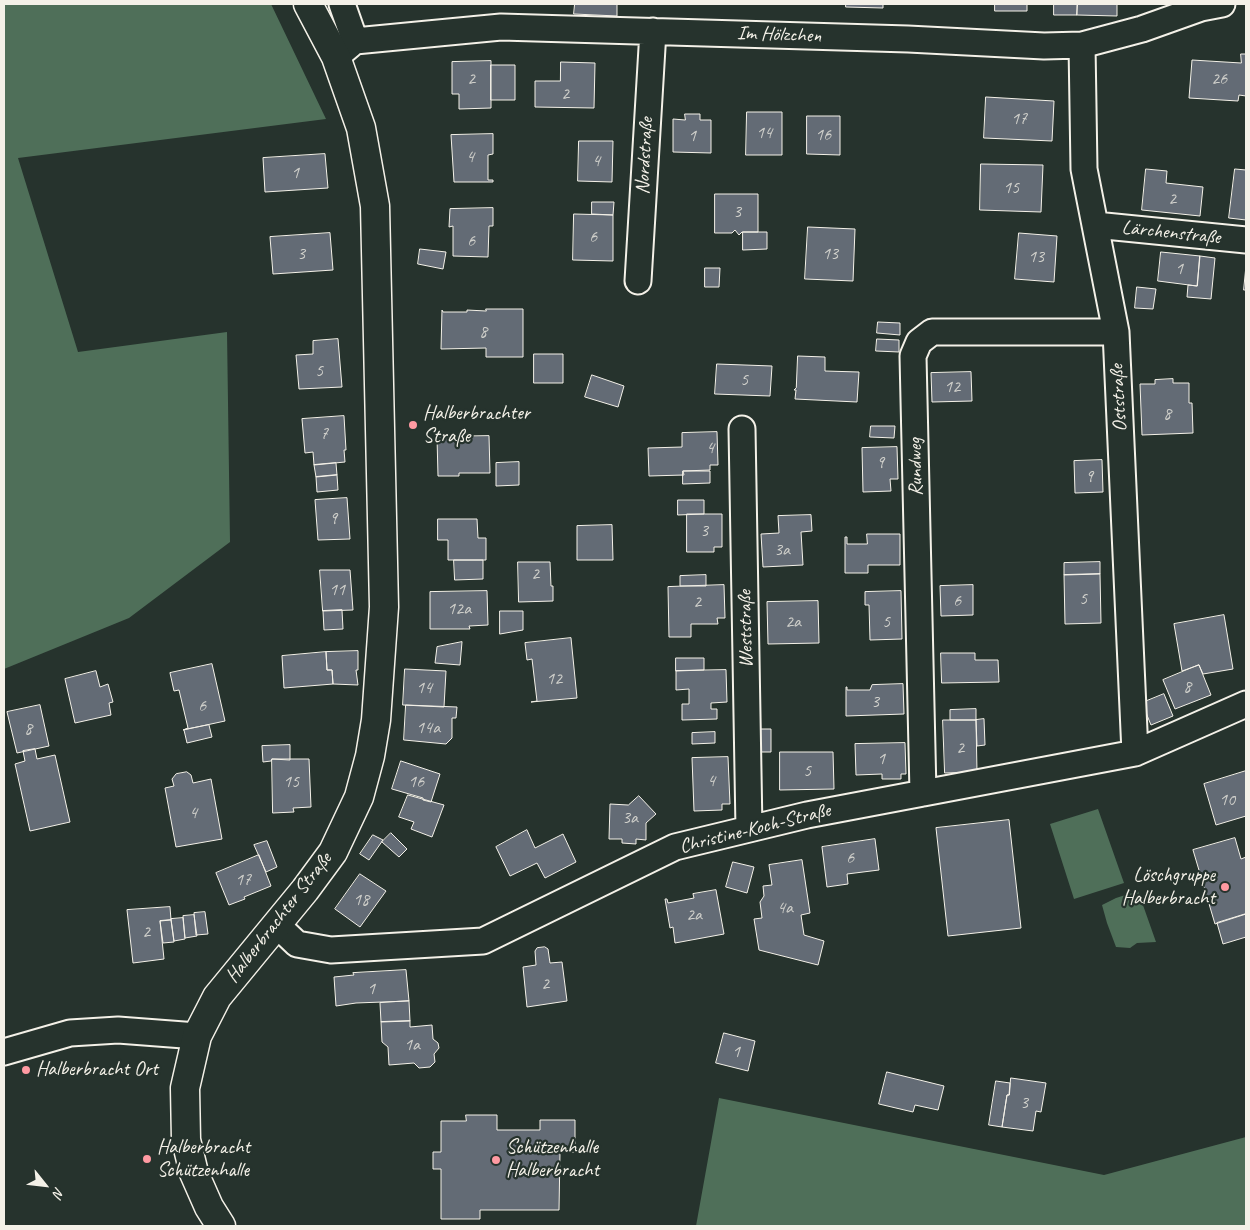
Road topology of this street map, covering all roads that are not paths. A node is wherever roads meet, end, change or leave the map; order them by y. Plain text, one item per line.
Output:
1 (308, 4) edge
2 (342, 4) edge
3 (1208, 5) edge
4 (653, 31) junction
5 (1082, 45) junction
6 (346, 49) junction
7 (1095, 225) junction
8 (1246, 240) edge
9 (638, 281) dead end
10 (1116, 332) junction
11 (742, 429) dead end
12 (1246, 704) edge
13 (1135, 754) junction
14 (923, 793) junction
15 (749, 829) junction
16 (277, 925) junction
17 (197, 1036) junction
18 (4, 1052) edge
19 (222, 1226) edge

1 - 6 main road, Halberbrachter Straße
2 - 6 street
3 - 5 street, Im Hölzchen
4 - 5 street, Im Hölzchen
4 - 6 street, Im Hölzchen
4 - 9 street, Nordstraße
5 - 7 street, Oststraße
6 - 16 main road, Halberbrachter Straße
7 - 8 street, Lärchenstraße
7 - 10 street, Oststraße
10 - 13 street, Oststraße
10 - 14 street, Rundweg
11 - 15 street, Weststraße
12 - 13 street, Christine-Koch-Straße
13 - 14 street, Christine-Koch-Straße
14 - 15 street, Christine-Koch-Straße
15 - 16 street, Christine-Koch-Straße
16 - 17 main road, Halberbrachter Straße
17 - 18 street
17 - 19 main road, Halberbrachter Straße

